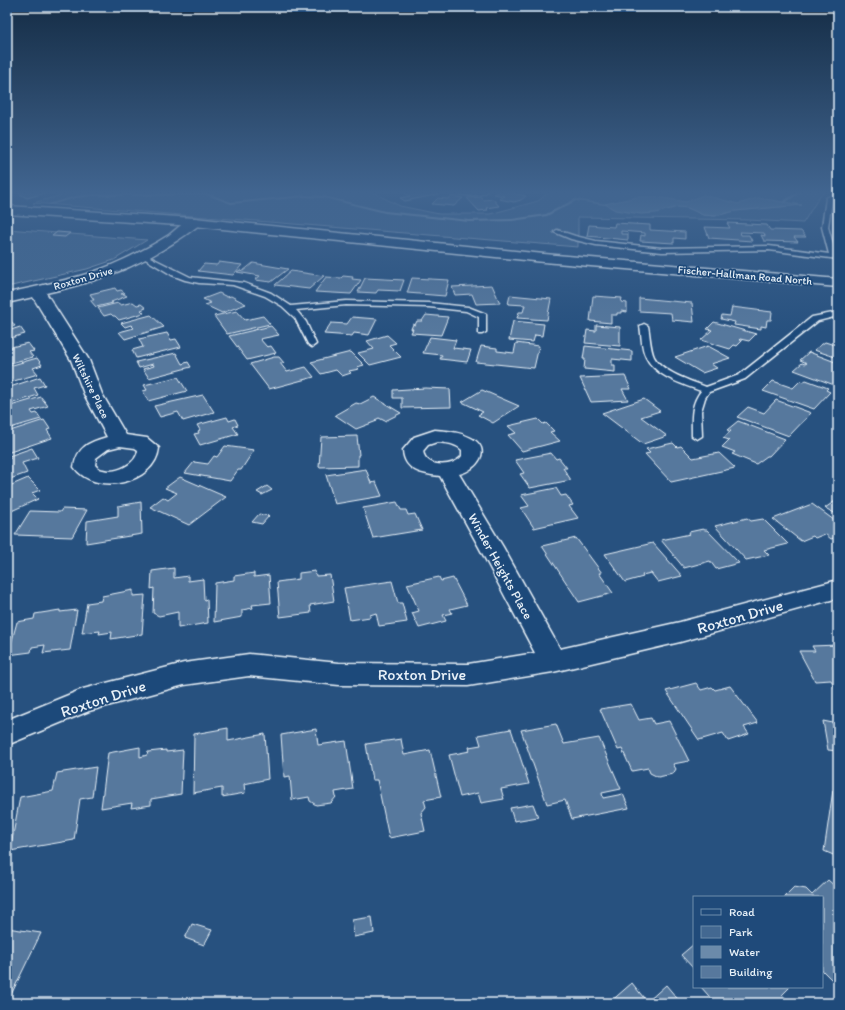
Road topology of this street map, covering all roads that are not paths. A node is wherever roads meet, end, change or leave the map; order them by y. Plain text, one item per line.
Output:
1 (171, 238) edge
2 (308, 238) edge
3 (324, 238) edge
4 (574, 238) edge
5 (828, 238) edge
6 (144, 256) junction
7 (835, 257) edge
8 (838, 283) edge
9 (38, 291) junction
10 (838, 292) edge
11 (7, 298) edge
12 (290, 308) junction
13 (838, 314) edge
14 (644, 326) dead end
15 (482, 332) dead end
16 (312, 344) dead end
17 (706, 390) junction
18 (698, 436) dead end
19 (119, 440) dead end
20 (447, 471) dead end
21 (838, 589) edge
22 (553, 661) junction
23 (7, 732) edge

1 - 6 main road, Roxton Drive
2 - 10 main road, Fischer-Hallman Road North
3 - 8 main road, Fischer-Hallman Road North
4 - 7 lane
5 - 7 lane
6 - 9 main road, Roxton Drive
6 - 12 lane
9 - 11 main road, Roxton Drive
9 - 19 main road, Wiltshire Place
12 - 15 lane
12 - 16 lane
13 - 17 lane
14 - 17 lane
17 - 18 lane
20 - 22 main road, Winder Heights Place
21 - 22 main road, Roxton Drive
22 - 23 main road, Roxton Drive

